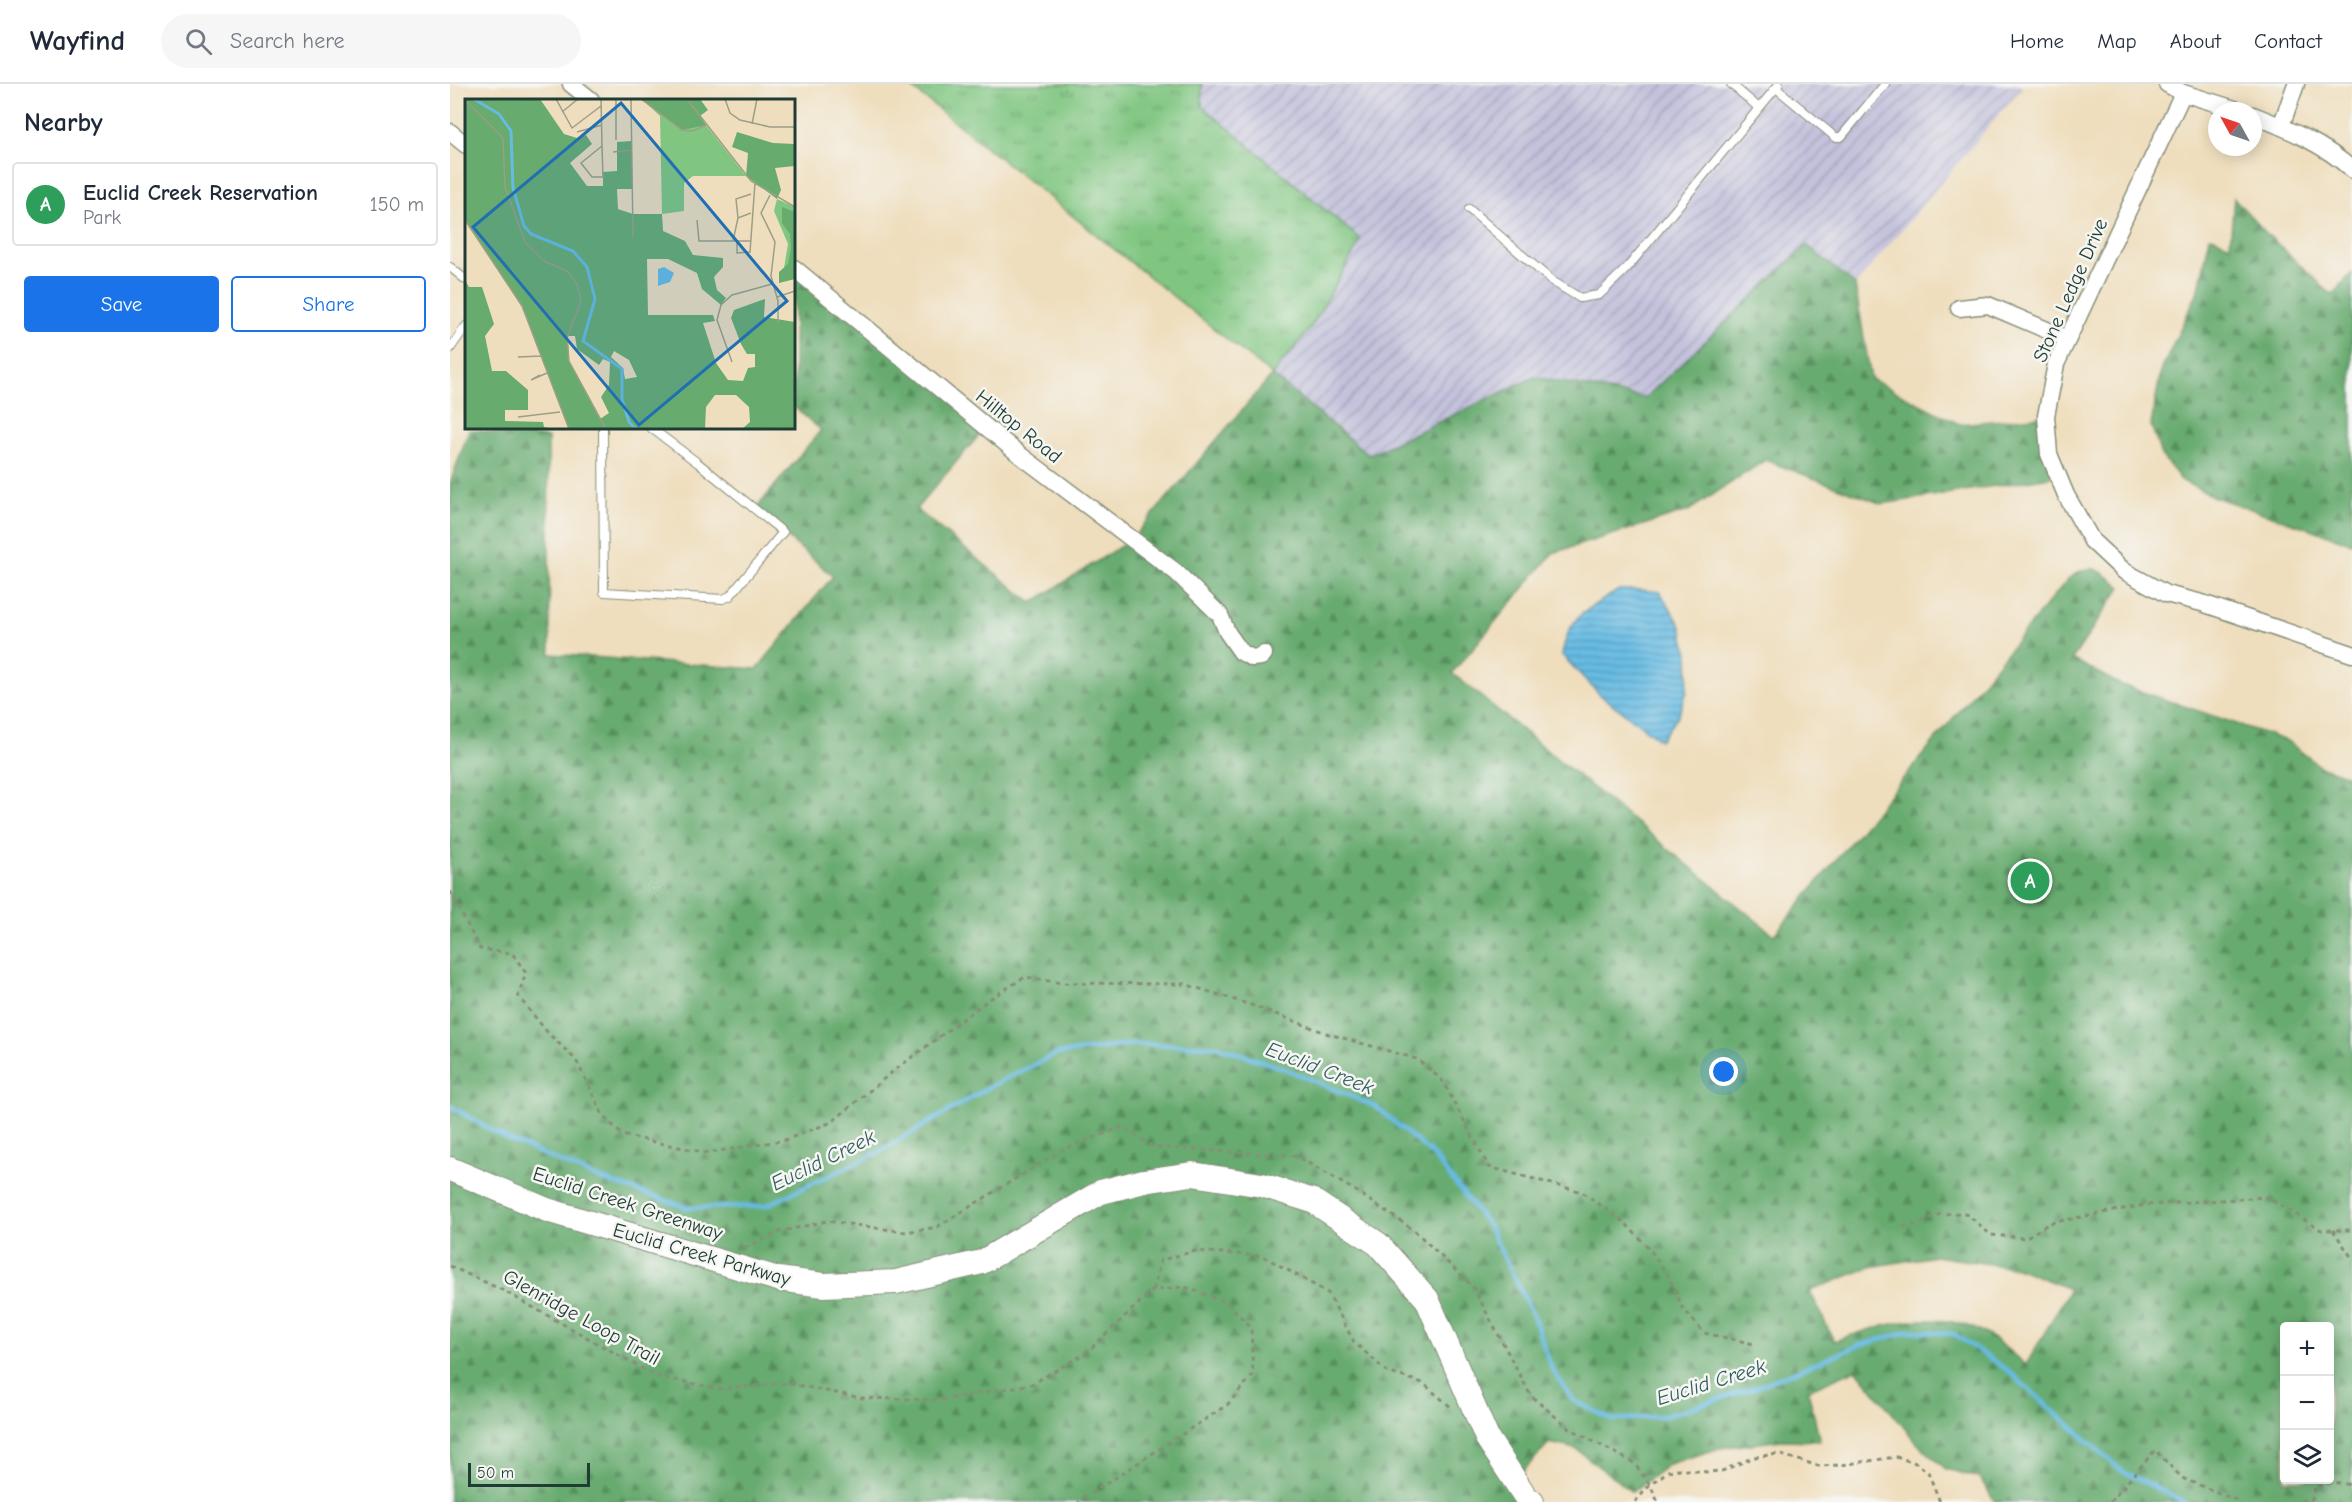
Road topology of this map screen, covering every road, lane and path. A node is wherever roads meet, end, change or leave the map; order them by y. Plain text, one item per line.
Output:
1 (571, 84) edge
2 (1731, 84) edge
3 (1885, 84) edge
4 (2167, 84) edge
5 (2296, 84) edge
6 (1778, 86) edge
7 (2183, 93) junction
8 (590, 99) edge
9 (2212, 102) edge
10 (1759, 108) junction
11 (2262, 119) edge
12 (2281, 126) junction
13 (450, 132) edge
14 (465, 144) edge
15 (2352, 170) edge
16 (1469, 209) dead end
17 (450, 267) edge
18 (795, 269) edge
19 (465, 279) edge
20 (1959, 308) dead end
21 (465, 327) edge
22 (2068, 339) junction
23 (450, 349) edge
24 (603, 429) edge
25 (652, 429) edge
26 (1264, 654) dead end
27 (2352, 654) edge
28 (450, 891) edge
29 (450, 1169) edge
30 (1903, 1227) dead end
31 (2333, 1230) junction
32 (2352, 1230) edge
33 (738, 1249) dead end
34 (2352, 1258) edge
35 (450, 1266) edge
36 (1153, 1290) junction
37 (1754, 1344) dead end
38 (1453, 1410) dead end
39 (1650, 1485) junction
40 (2352, 1485) edge
41 (1078, 1502) edge
42 (1532, 1502) edge
43 (1635, 1502) edge
44 (1658, 1502) edge
45 (1940, 1502) edge
46 (2110, 1502) edge
47 (2241, 1502) edge
48 (2301, 1502) edge

1 - 8 street
2 - 10 lane
3 - 6 lane
4 - 7 street
5 - 12 street
6 - 10 lane
7 - 9 street
7 - 22 street, Stone Ledge Drive
10 - 16 lane
11 - 12 street
12 - 15 street
13 - 14 street
17 - 19 lane
18 - 26 street, Hilltop Road
20 - 22 street
21 - 23 lane
22 - 27 street, Stone Ledge Drive
24 - 25 lane
28 - 37 path
29 - 42 street, Euclid Creek Parkway
30 - 31 path
31 - 32 path
31 - 34 path
33 - 39 path, Euclid Creek Greenway
35 - 36 path, Glenridge Loop Trail
36 - 38 path
36 - 41 path
39 - 43 path
39 - 44 path, Euclid Creek Greenway
39 - 45 path
40 - 48 path
46 - 47 path

